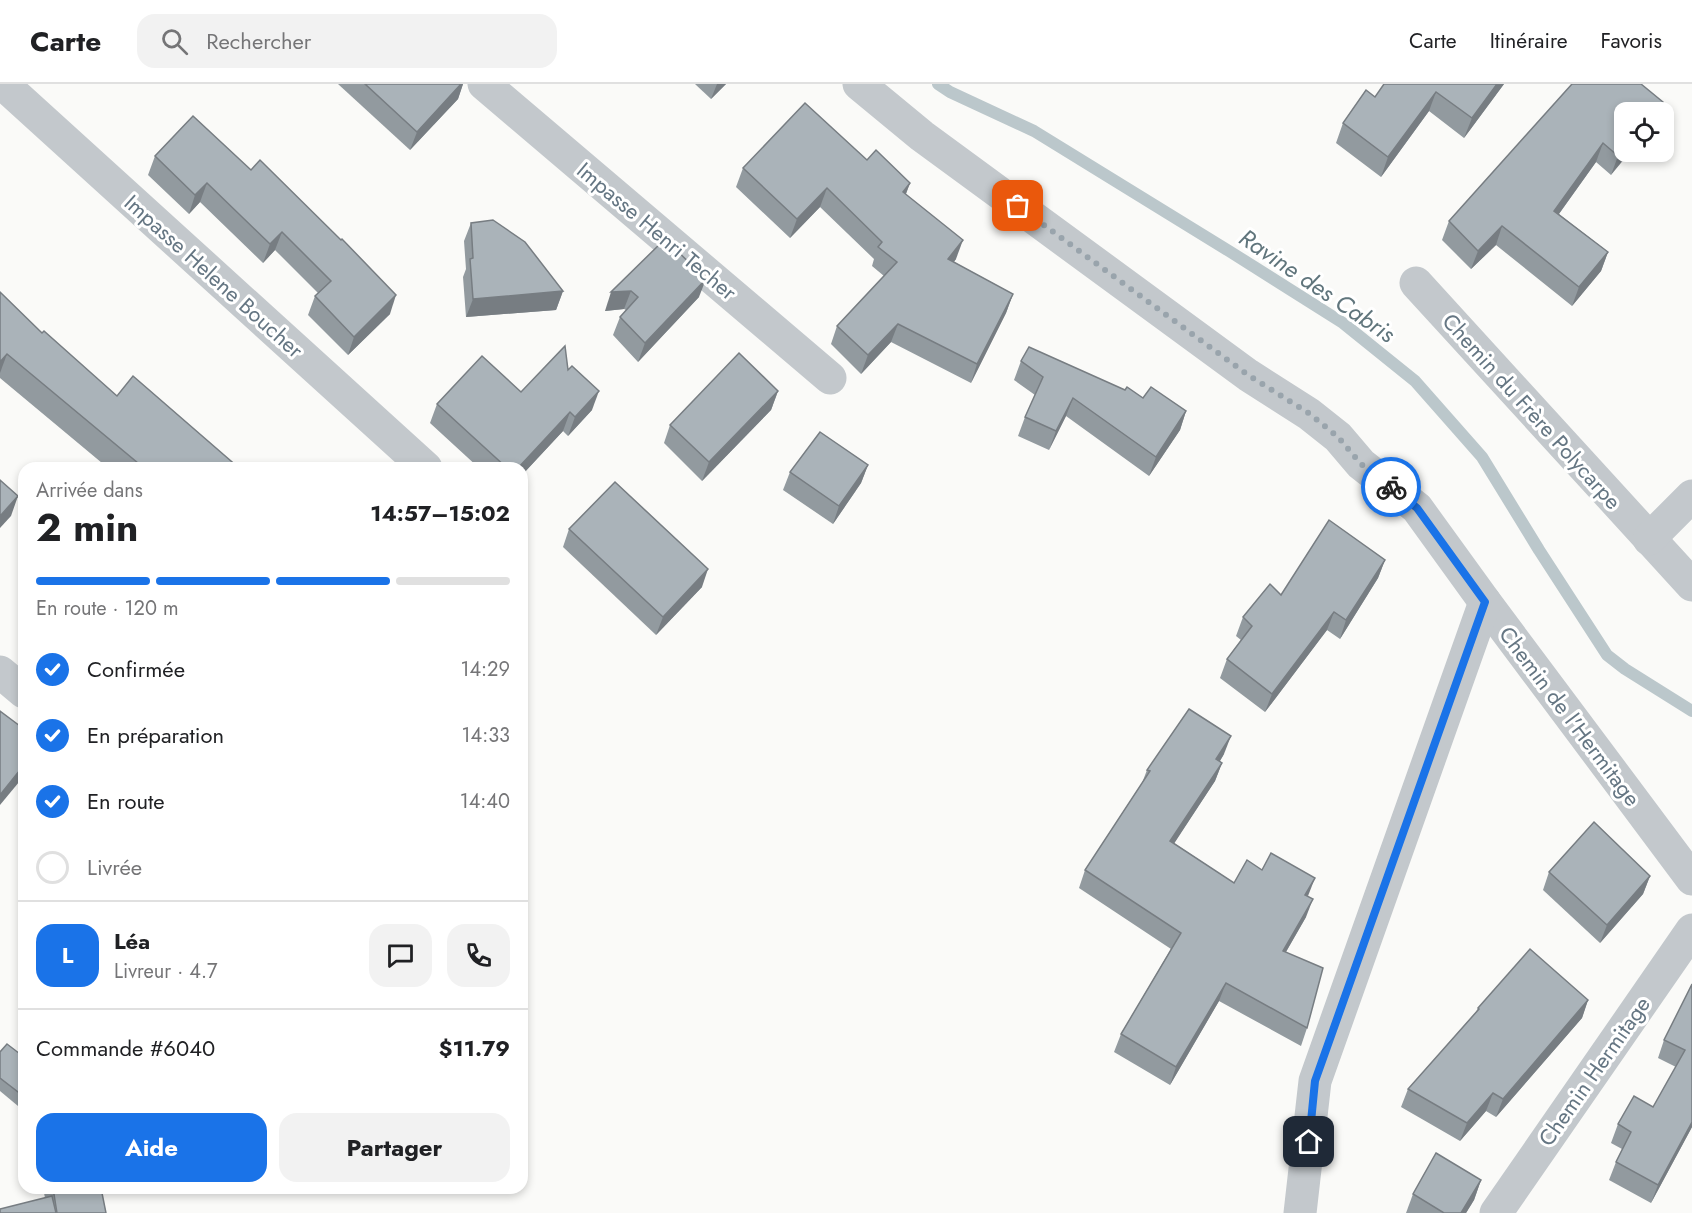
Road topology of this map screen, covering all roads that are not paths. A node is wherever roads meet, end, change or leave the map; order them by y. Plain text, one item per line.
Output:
1 (3, 84) edge
2 (484, 84) edge
3 (859, 84) edge
4 (1416, 283) dead end
5 (830, 378) dead end
6 (419, 462) edge
7 (1692, 496) edge
8 (1649, 539) junction
9 (1692, 585) edge
10 (1485, 602) junction
11 (0, 672) edge
12 (18, 687) edge
13 (1692, 879) edge
14 (1692, 930) edge
15 (1300, 1213) edge
16 (1496, 1213) edge

1 - 6 street, Impasse Helene Boucher
2 - 5 street, Impasse Henri Techer
3 - 10 street, Chemin de l'Hermitage
4 - 8 street, Chemin du Frère Polycarpe
7 - 8 street
8 - 9 street, Chemin du Frère Polycarpe
10 - 13 street, Chemin de l'Hermitage
10 - 15 street
11 - 12 street
14 - 16 street, Chemin Hermitage

